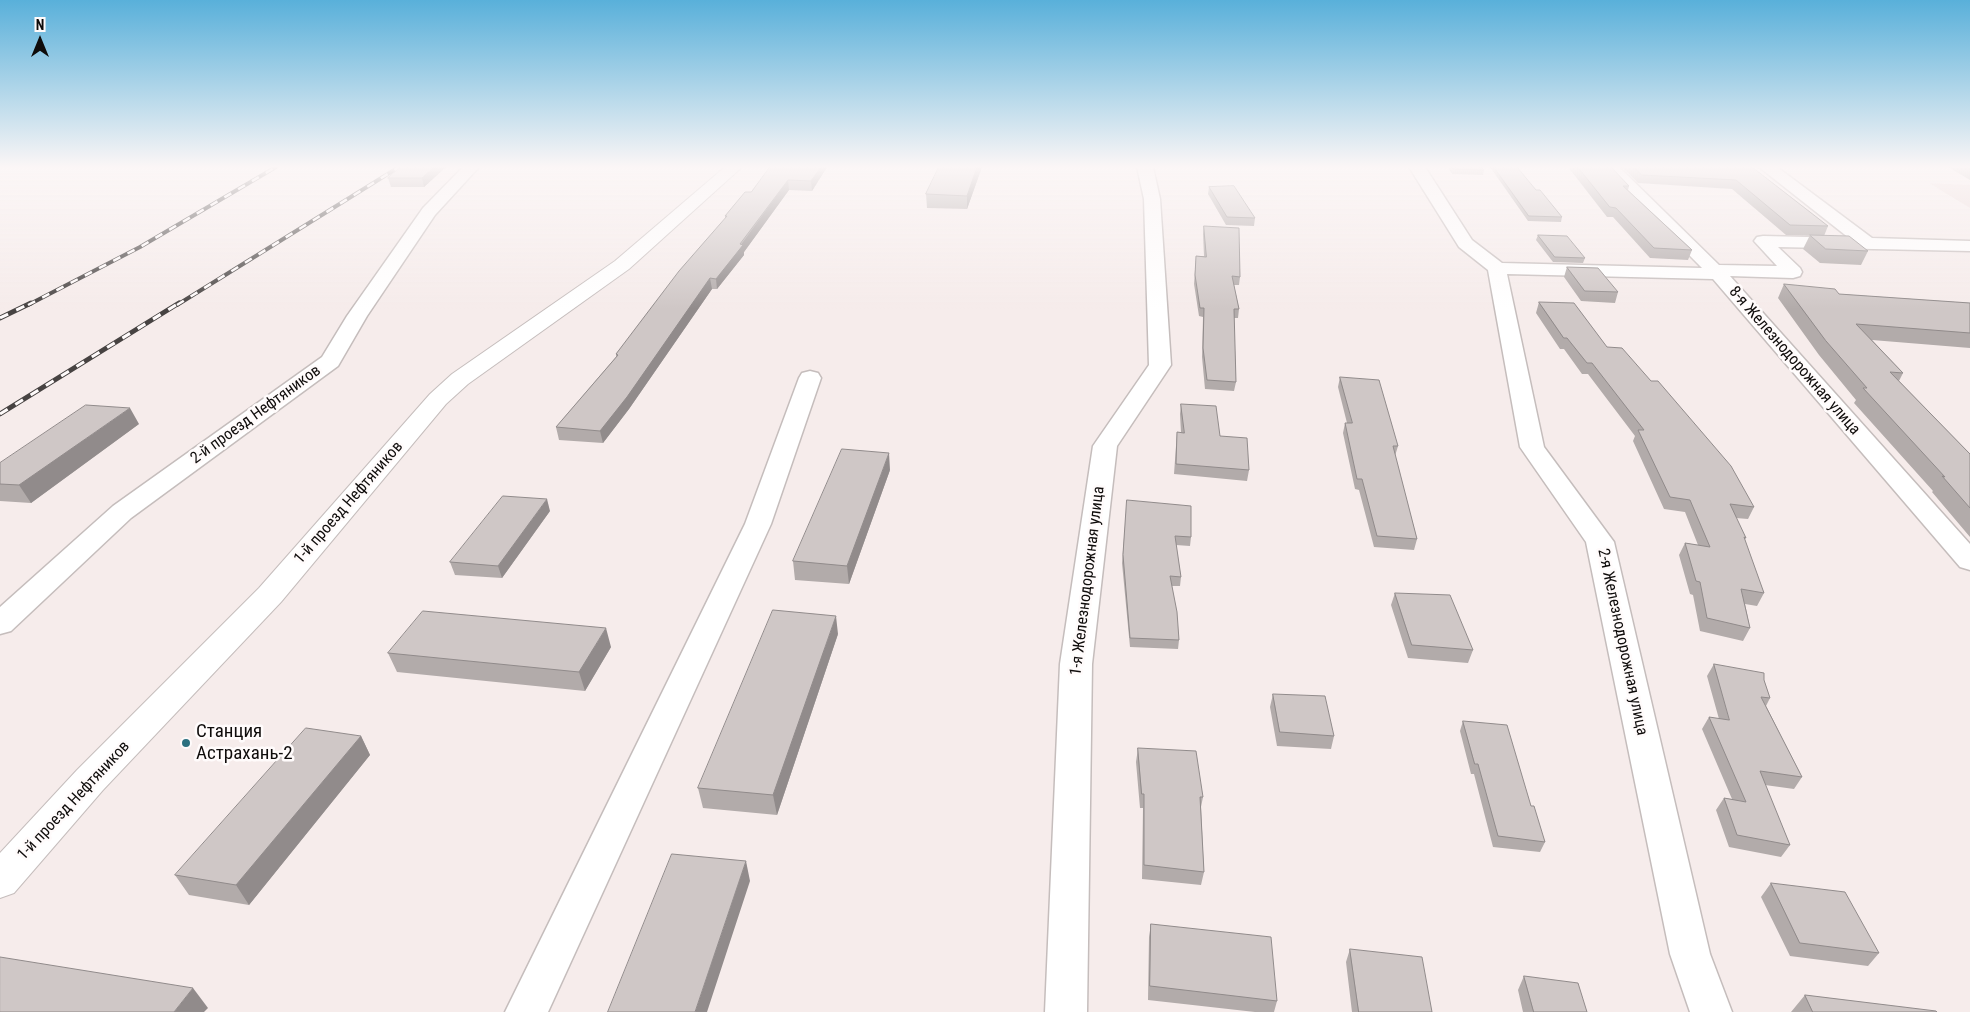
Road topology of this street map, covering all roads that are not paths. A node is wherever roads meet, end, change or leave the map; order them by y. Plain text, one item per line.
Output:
1 (427, 214) edge
2 (680, 214) edge
3 (1153, 214) edge
4 (1447, 214) edge
5 (1657, 214) edge
6 (1829, 214) edge
7 (1868, 244) junction
8 (1970, 246) edge
9 (1497, 268) junction
10 (1715, 272) junction
11 (810, 378) dead end
12 (1970, 561) edge
13 (0, 624) edge
14 (0, 881) edge
15 (526, 1012) edge
16 (1066, 1012) edge
17 (1711, 1012) edge

1 - 13 street, 2-й проезд Нефтяников
2 - 14 street, 1-й проезд Нефтяников
3 - 16 street, 1-я Железнодорожная улица
4 - 9 street
5 - 10 street, 8-я Железнодорожная улица
6 - 7 street
7 - 8 street
7 - 10 street
9 - 10 street
9 - 17 street, 2-я Железнодорожная улица
10 - 12 street, 8-я Железнодорожная улица
11 - 15 street

